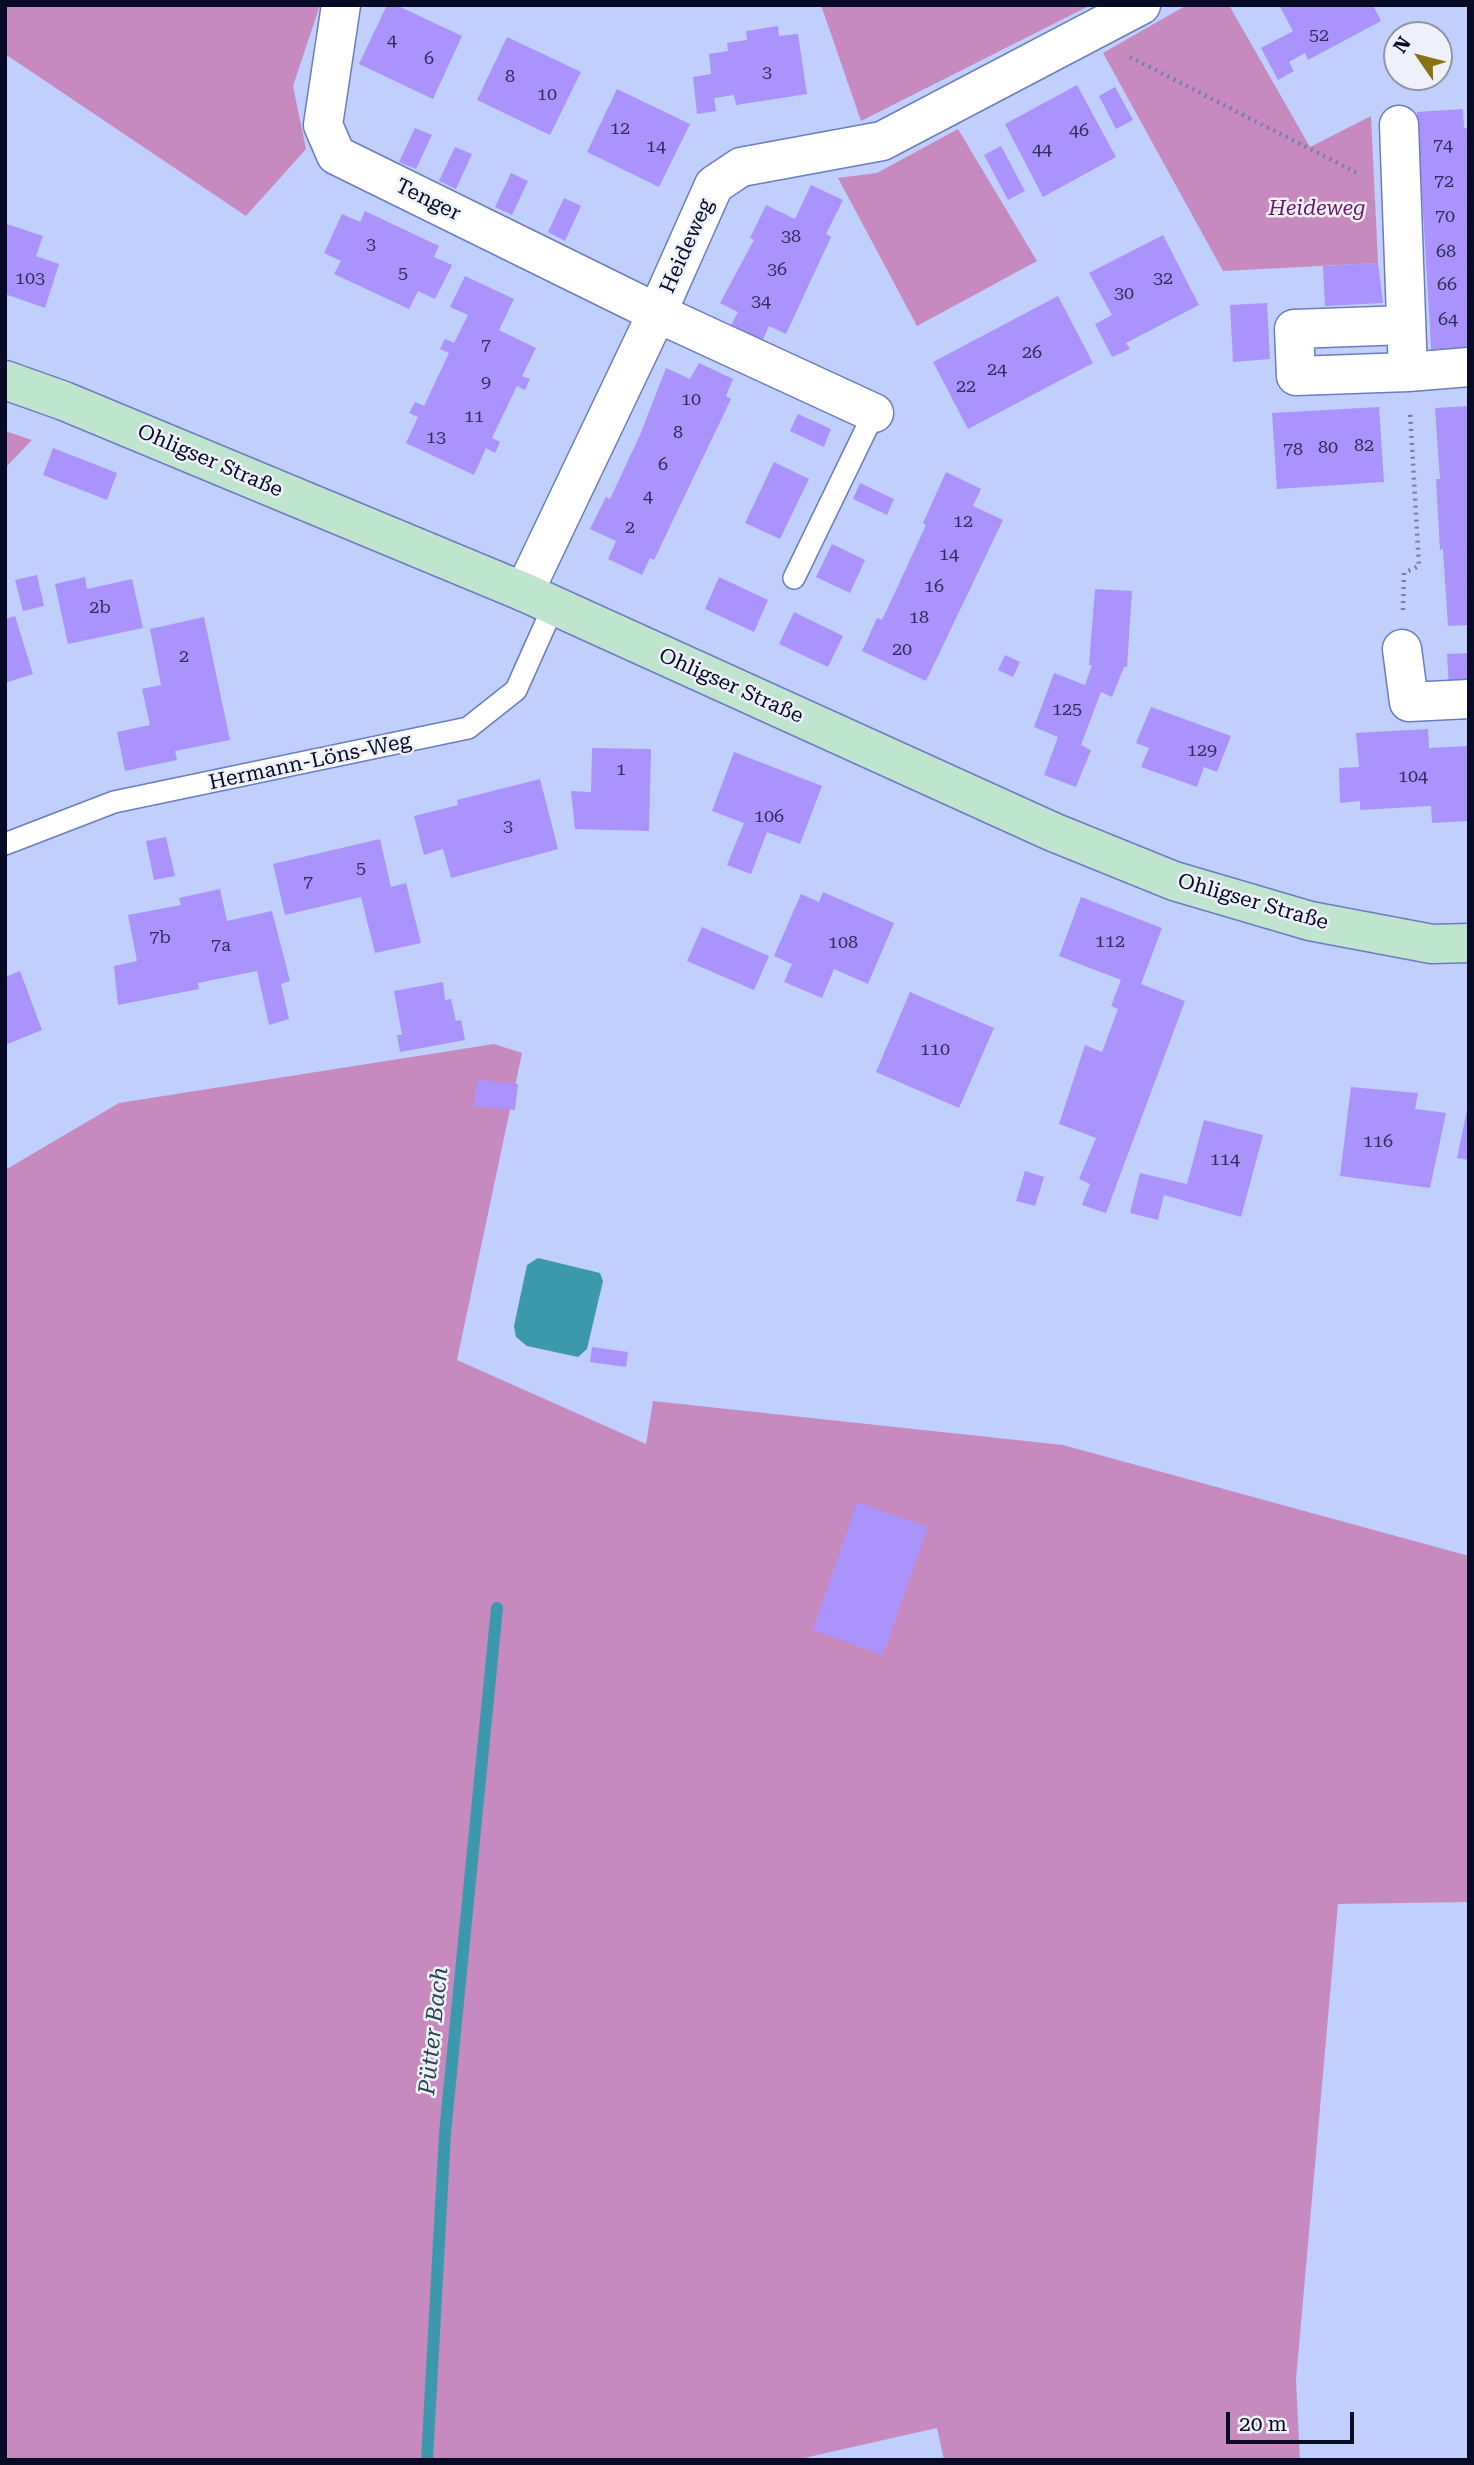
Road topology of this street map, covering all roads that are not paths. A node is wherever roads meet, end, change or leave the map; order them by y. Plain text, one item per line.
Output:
1 (341, 5) edge
2 (1141, 5) edge
3 (1399, 125) dead end
4 (657, 313) junction
5 (1406, 325) junction
6 (1469, 367) edge
7 (1408, 372) junction
8 (5, 380) edge
9 (874, 413) joint
10 (794, 578) dead end
11 (539, 598) junction
12 (1402, 649) road end
13 (1469, 699) edge
14 (5, 844) edge
15 (1469, 943) edge

1 - 4 street, Tenger
2 - 4 street, Heideweg
3 - 5 street
4 - 9 street, Heideweg
4 - 11 street, Heideweg
5 - 7 street
5 - 7 street
6 - 7 street
8 - 11 main road, Ohligser Straße
9 - 10 lane
11 - 14 lane, Hermann-Löns-Weg
11 - 15 main road, Ohligser Straße
12 - 13 street

